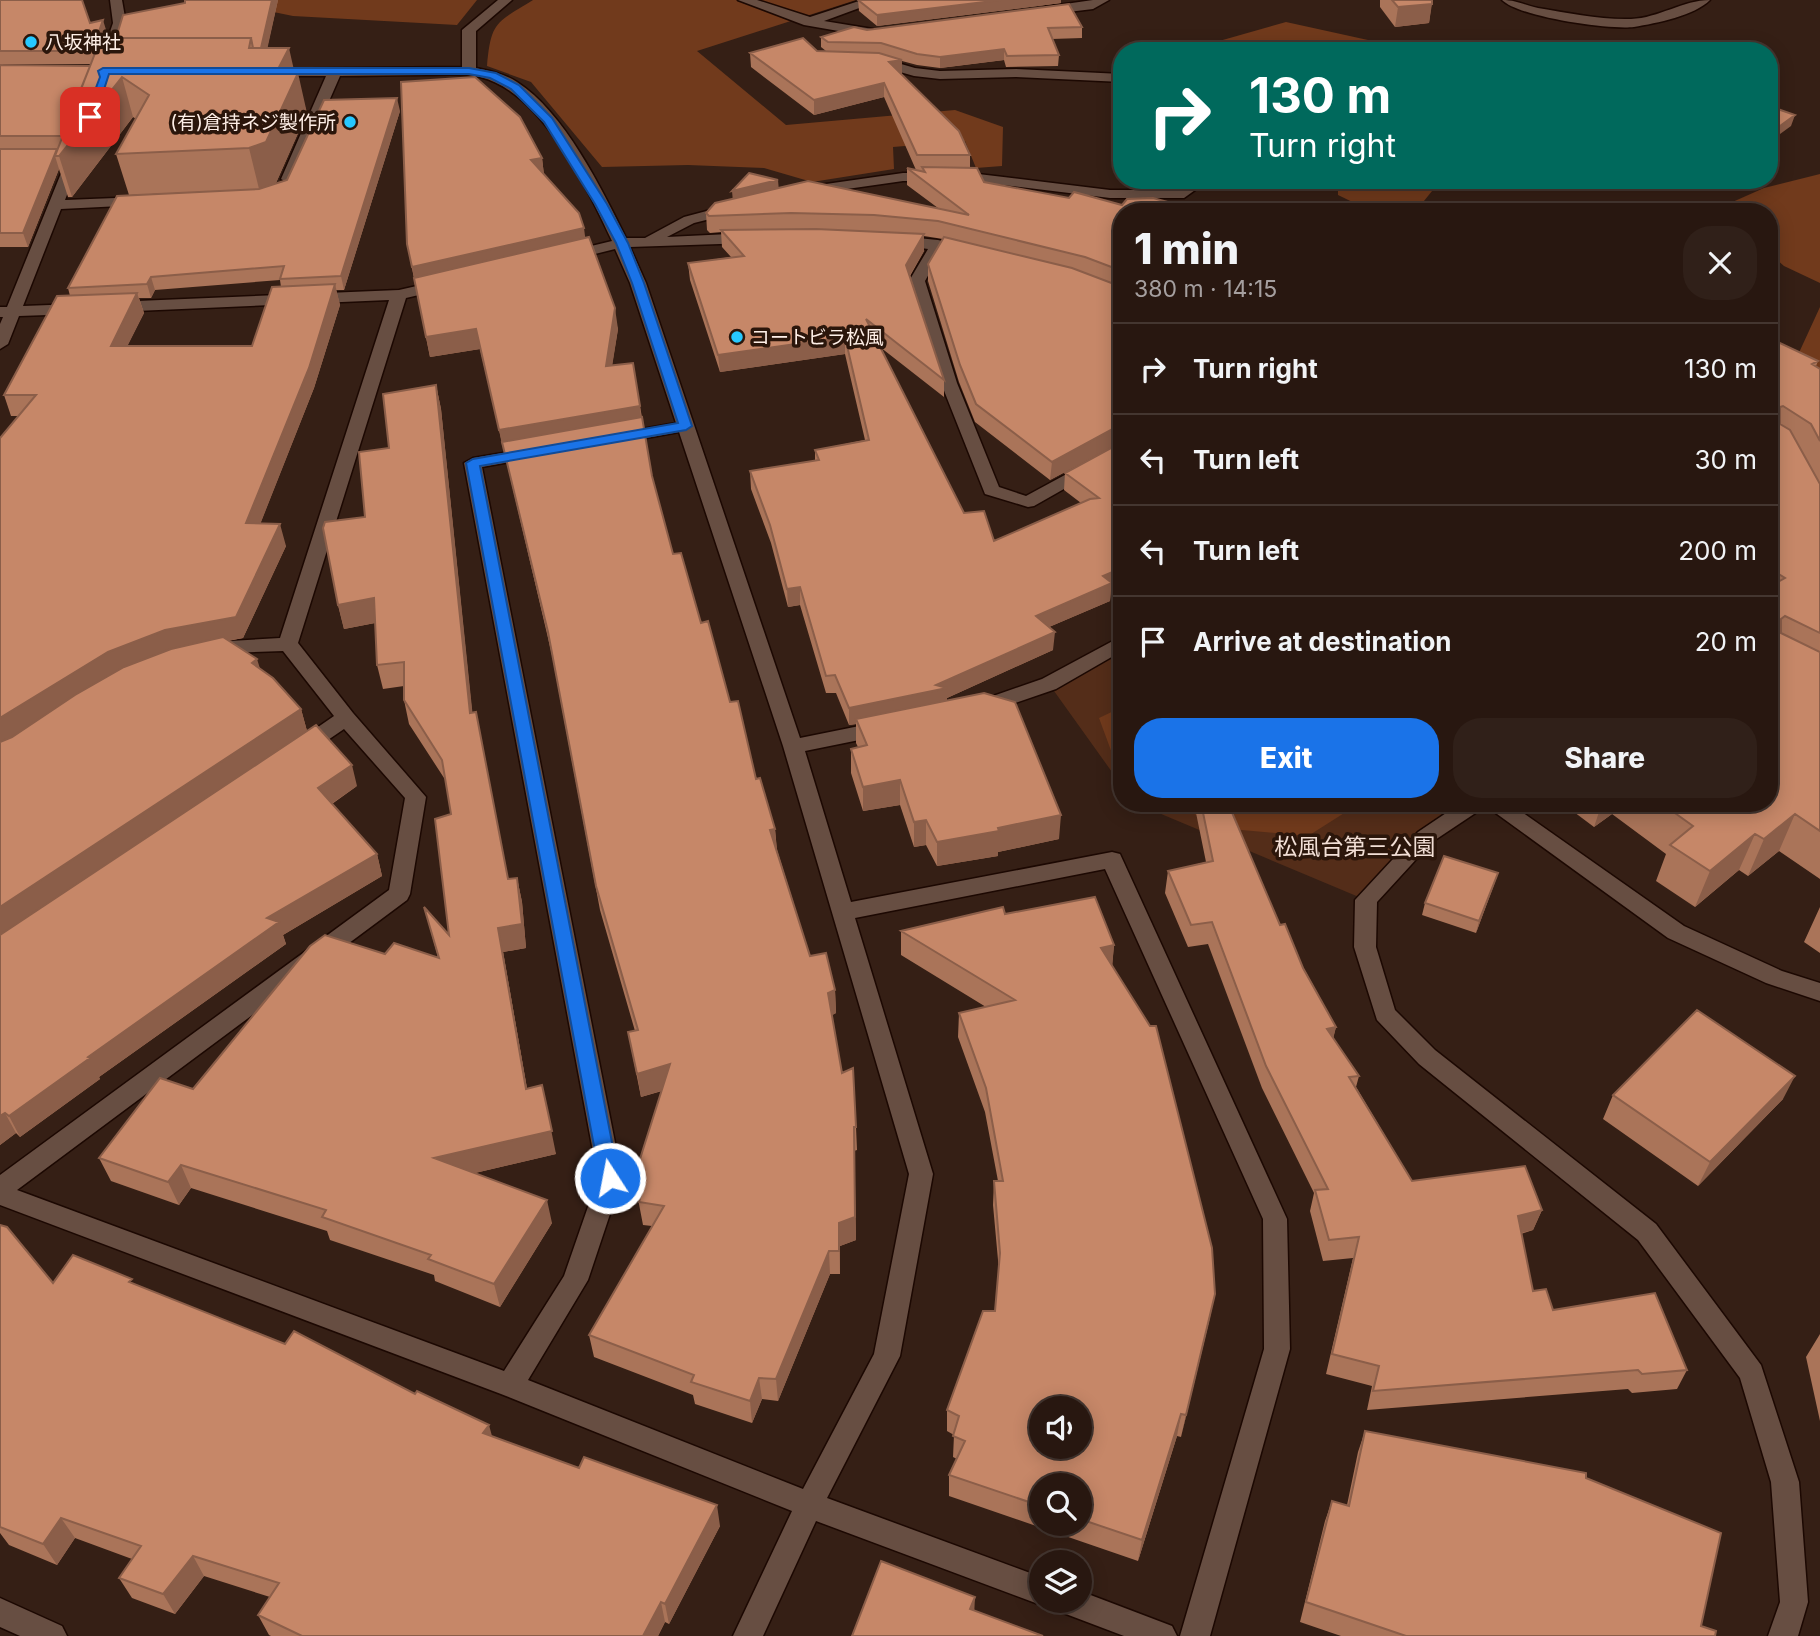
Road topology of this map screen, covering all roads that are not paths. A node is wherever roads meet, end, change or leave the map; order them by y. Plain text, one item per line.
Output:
1 (116, 0) edge
2 (506, 0) edge
3 (744, 0) edge
4 (875, 0) edge
5 (1103, 0) edge
6 (1508, 0) edge
7 (1704, 0) edge
8 (1024, 14) edge
9 (809, 22) junction
10 (893, 31) edge
11 (858, 62) edge
12 (469, 71) junction
13 (104, 72) edge
14 (253, 72) edge
15 (334, 72) junction
16 (1113, 78) edge
17 (72, 152) edge
18 (1190, 189) edge
19 (273, 192) edge
20 (790, 195) edge
21 (151, 201) edge
22 (755, 204) edge
23 (54, 205) junction
24 (765, 238) edge
25 (886, 240) edge
26 (632, 243) junction
27 (938, 245) junction
28 (979, 254) edge
29 (556, 258) edge
30 (464, 280) edge
31 (399, 295) junction
32 (7, 312) edge
33 (0, 344) edge
34 (686, 426) junction
35 (593, 442) edge
36 (553, 449) edge
37 (1113, 454) edge
38 (288, 644) junction
39 (1113, 647) edge
40 (191, 656) edge
41 (964, 712) edge
42 (346, 719) junction
43 (898, 725) edge
44 (793, 746) junction
45 (277, 764) edge
46 (1463, 812) edge
47 (1507, 812) edge
48 (844, 912) junction
49 (1820, 992) edge
50 (0, 1192) edge
51 (510, 1385) junction
52 (809, 1505) junction
53 (1029, 1587) edge
54 (1092, 1610) edge
55 (0, 1612) edge
56 (52, 1636) edge
57 (748, 1636) edge
58 (1162, 1636) edge
59 (1195, 1636) edge
60 (1783, 1636) edge

1 - 13 street
2 - 12 street
3 - 9 street
4 - 9 street
5 - 8 street
6 - 7 street
9 - 10 street
11 - 16 street
12 - 15 street
12 - 26 street
14 - 15 street
15 - 19 street
17 - 23 street
18 - 20 street
21 - 23 street
22 - 26 street
23 - 32 street
24 - 26 street
25 - 27 street
26 - 29 street
26 - 34 street
27 - 28 street
27 - 37 street
30 - 31 street
31 - 32 street
31 - 38 street
32 - 33 street
34 - 35 street
34 - 44 street
36 - 51 street
38 - 40 street
38 - 42 street
39 - 41 street
42 - 45 street
42 - 50 street
43 - 44 street
44 - 48 street
46 - 60 street
47 - 49 street
48 - 52 street
48 - 59 street
50 - 51 street
51 - 52 street
52 - 53 street
52 - 57 street
54 - 58 street
55 - 56 street

